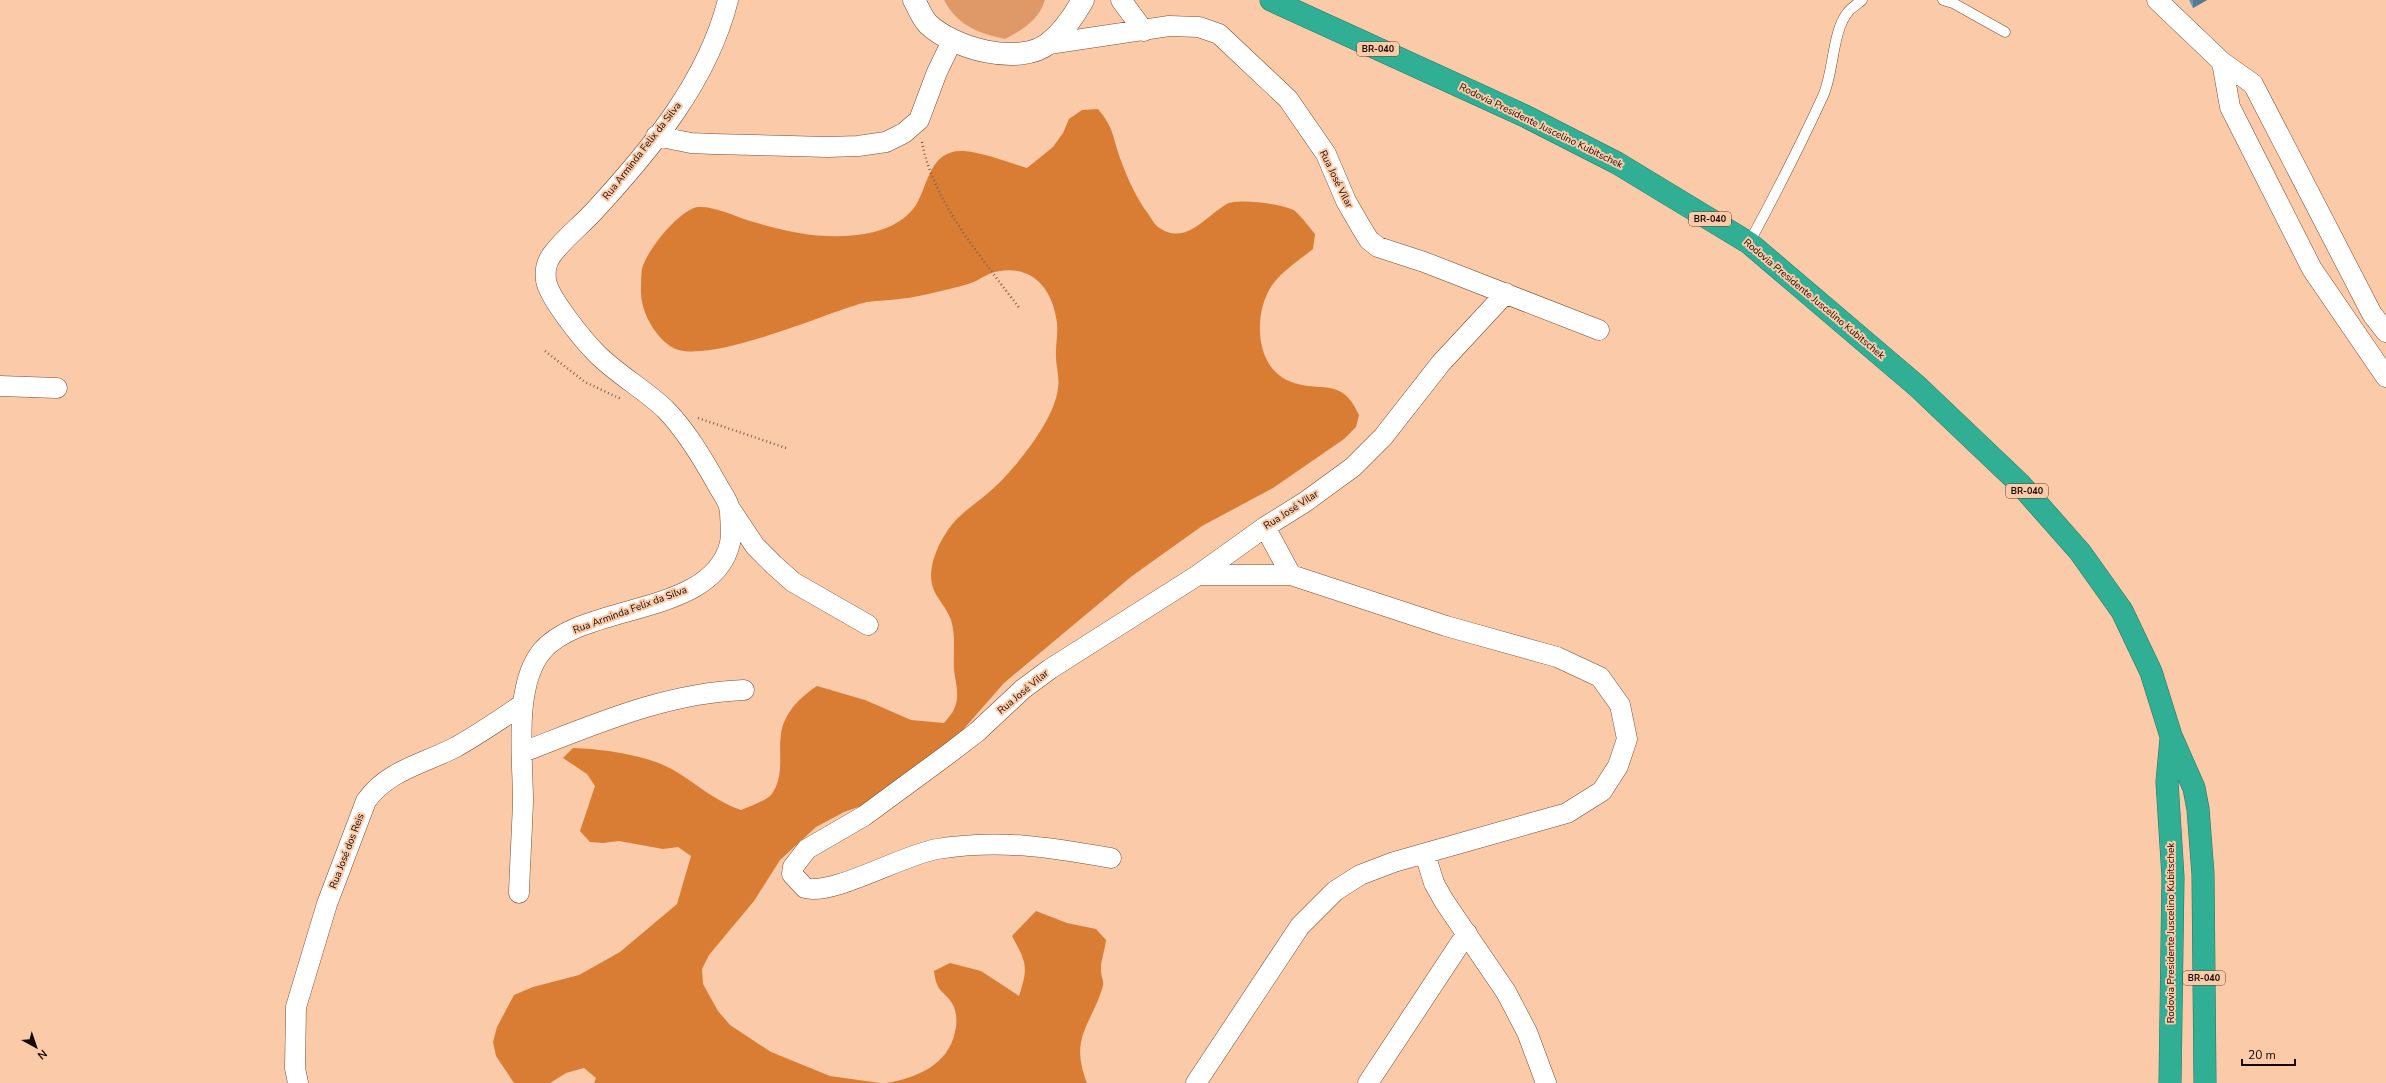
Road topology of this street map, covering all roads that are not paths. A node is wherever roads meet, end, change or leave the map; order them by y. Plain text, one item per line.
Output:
1 (728, 0) edge
2 (914, 0) edge
3 (1083, 0) edge
4 (1121, 0) edge
5 (1270, 0) edge
6 (1862, 0) edge
7 (1943, 0) edge
8 (2157, 0) edge
9 (1144, 31) junction
10 (2005, 32) dead end
11 (952, 41) junction
12 (1049, 44) junction
13 (2222, 62) junction
14 (656, 136) junction
15 (1749, 243) junction
16 (1506, 293) junction
17 (1599, 330) dead end
18 (2386, 332) edge
19 (2386, 377) edge
20 (0, 386) edge
21 (57, 388) dead end
22 (729, 507) junction
23 (1265, 527) junction
24 (1198, 575) junction
25 (1291, 575) junction
26 (868, 626) dead end
27 (744, 690) dead end
28 (523, 704) junction
29 (2171, 736) junction
30 (523, 752) junction
31 (1425, 854) junction
32 (1111, 858) dead end
33 (519, 893) dead end
34 (1467, 933) junction
35 (1543, 1081) edge
36 (298, 1083) edge
37 (1196, 1083) edge
38 (1368, 1083) edge
39 (2170, 1083) edge
40 (2205, 1083) edge

1 - 14 street, Rua Arminda Felix da Silva
2 - 11 main road
3 - 12 main road
4 - 9 street
5 - 15 highway, Rodovia Presidente Juscelino Kubitschek / BR-040
6 - 15 lane
7 - 10 lane
8 - 13 street
9 - 12 street, Rua José Vilar
9 - 16 street, Rua José Vilar
11 - 12 main road
11 - 14 street
13 - 18 street
13 - 19 street
14 - 22 street, Rua Arminda Felix da Silva
15 - 29 highway, Rodovia Presidente Juscelino Kubitschek / BR-040
16 - 17 street, Rua José Vilar
16 - 23 street, Rua José Vilar
20 - 21 street
22 - 26 street
22 - 28 street, Rua Arminda Felix da Silva
23 - 24 street, Rua José Vilar
23 - 25 street
24 - 25 street
24 - 32 street, Rua José Vilar
25 - 31 street
27 - 30 street
28 - 30 street, Rua Arminda Felix da Silva
28 - 36 street, Rua José dos Reis
29 - 39 highway, Rodovia Presidente Juscelino Kubitschek / BR-040
29 - 40 highway, Rodovia Presidente Juscelino Kubitschek / BR-040
30 - 33 street, Rua Arminda Felix da Silva
31 - 34 street
31 - 37 street
34 - 35 street
34 - 38 street

